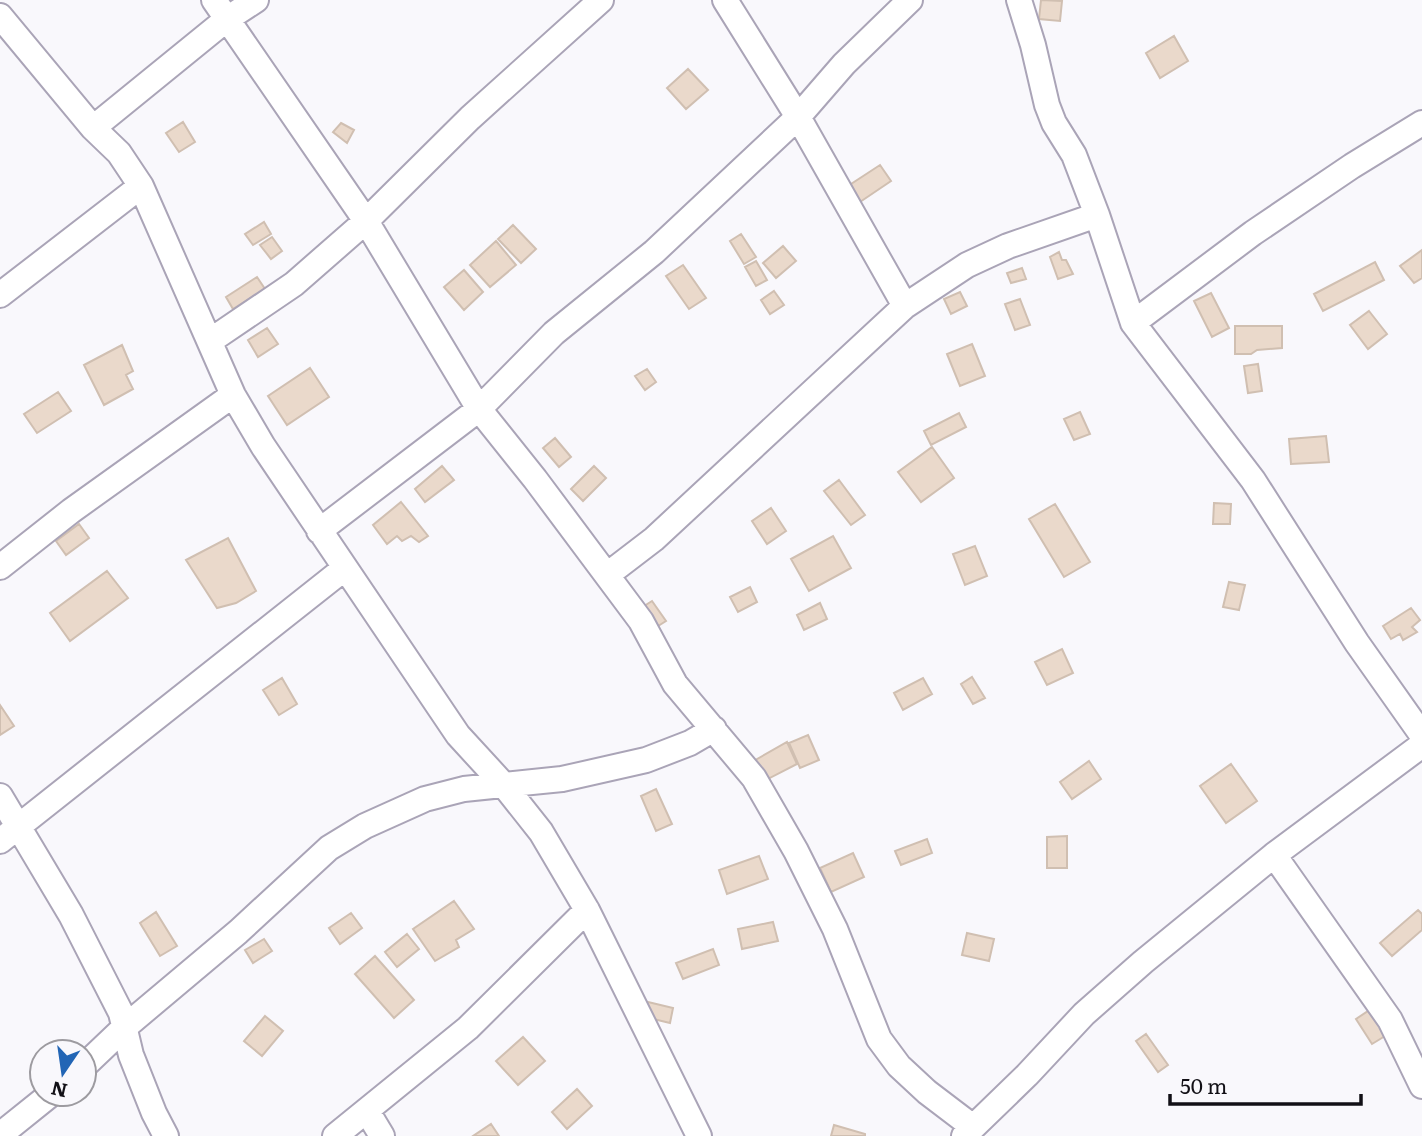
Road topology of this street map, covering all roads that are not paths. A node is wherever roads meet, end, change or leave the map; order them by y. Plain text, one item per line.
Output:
1 (256, 0) edge
2 (601, 0) edge
3 (725, 0) edge
4 (910, 0) edge
5 (1019, 0) edge
6 (220, 9) edge
7 (0, 16) edge
8 (799, 117) junction
9 (1421, 126) edge
10 (93, 128) junction
11 (141, 186) junction
12 (1097, 215) junction
13 (366, 221) junction
14 (0, 295) edge
15 (905, 306) junction
16 (1133, 323) junction
17 (210, 341) junction
18 (233, 395) junction
19 (479, 409) junction
20 (319, 531) junction
21 (0, 567) edge
22 (345, 568) junction
23 (607, 575) junction
24 (714, 729) junction
25 (1422, 735) edge
26 (1422, 745) edge
27 (503, 784) junction
28 (0, 796) edge
29 (9, 833) edge
30 (1274, 855) junction
31 (587, 910) junction
32 (125, 1027) junction
33 (98, 1053) edge
34 (1422, 1086) edge
35 (34, 1108) edge
36 (367, 1111) junction
37 (968, 1131) edge
38 (0, 1135) edge
39 (166, 1136) edge
40 (335, 1136) edge
41 (382, 1136) edge
42 (699, 1136) edge

1 - 6 street
2 - 13 street
3 - 8 street
4 - 8 street
5 - 12 street
6 - 10 street
6 - 13 street
7 - 10 street
8 - 15 street
8 - 19 street
9 - 16 street
10 - 11 street
11 - 14 street
11 - 17 street
12 - 15 street
12 - 16 street
13 - 17 street
13 - 19 street
15 - 23 street
16 - 25 street
17 - 18 street
18 - 20 street
18 - 21 street
19 - 20 street
19 - 23 street
20 - 22 street
22 - 27 street
22 - 29 street
23 - 24 street
24 - 27 street
24 - 37 street
26 - 30 street
27 - 31 street
27 - 32 street
28 - 29 street
29 - 32 street
30 - 34 street
30 - 37 street
31 - 36 street
31 - 42 street
32 - 33 street
32 - 39 street
35 - 38 street
36 - 40 street
36 - 41 street

